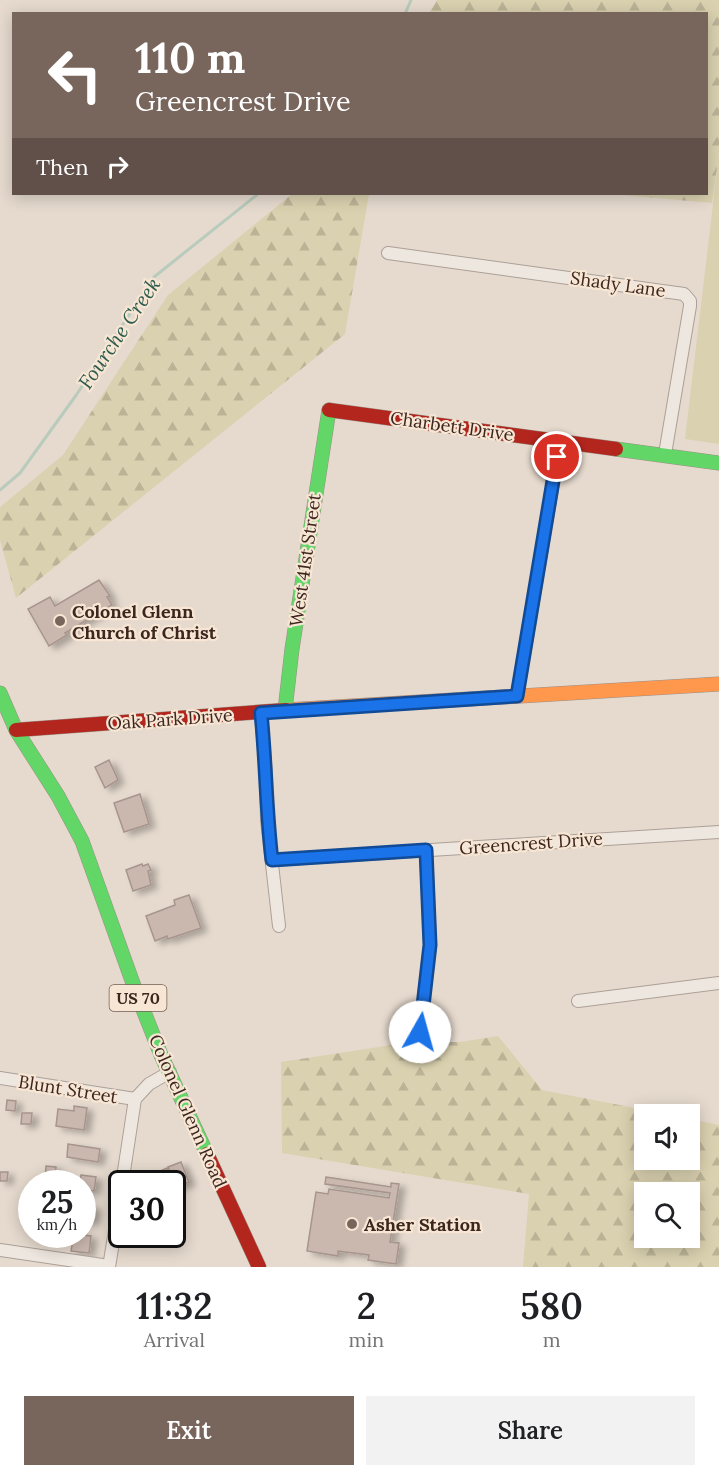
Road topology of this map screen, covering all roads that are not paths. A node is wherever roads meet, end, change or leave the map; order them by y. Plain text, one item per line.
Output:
1 (388, 253) dead end
2 (328, 410) joint
3 (560, 441) junction
4 (665, 454) junction
5 (719, 463) edge
6 (719, 684) edge
7 (0, 693) edge
8 (517, 696) junction
9 (285, 710) junction
10 (261, 713) junction
11 (16, 730) junction
12 (719, 832) edge
13 (426, 850) junction
14 (272, 860) junction
15 (279, 926) dead end
16 (719, 983) edge
17 (578, 1001) dead end
18 (420, 1032) dead end
19 (170, 1072) junction
20 (0, 1078) edge
21 (135, 1099) junction
22 (124, 1170) edge
23 (112, 1248) edge
24 (0, 1250) edge
25 (109, 1266) edge
26 (259, 1267) edge

1 - 4 street, Shady Lane
2 - 3 street, Charbett Drive
2 - 9 street, West 41st Street
3 - 4 street, Charbett Drive
3 - 8 street
4 - 5 street, Charbett Drive
6 - 8 street, Oak Park Drive
7 - 11 street, Colonel Glenn Road / US 70
8 - 9 street, Oak Park Drive
9 - 10 street, Oak Park Drive
10 - 11 street, Oak Park Drive
10 - 14 street
11 - 19 street, Colonel Glenn Road / US 70
12 - 13 street, Greencrest Drive
13 - 14 street, Greencrest Drive
13 - 18 street
14 - 15 street
16 - 17 street
19 - 21 street
19 - 26 street, Colonel Glenn Road / US 70
20 - 21 street, Blunt Street
21 - 22 street
23 - 25 street
24 - 25 street

